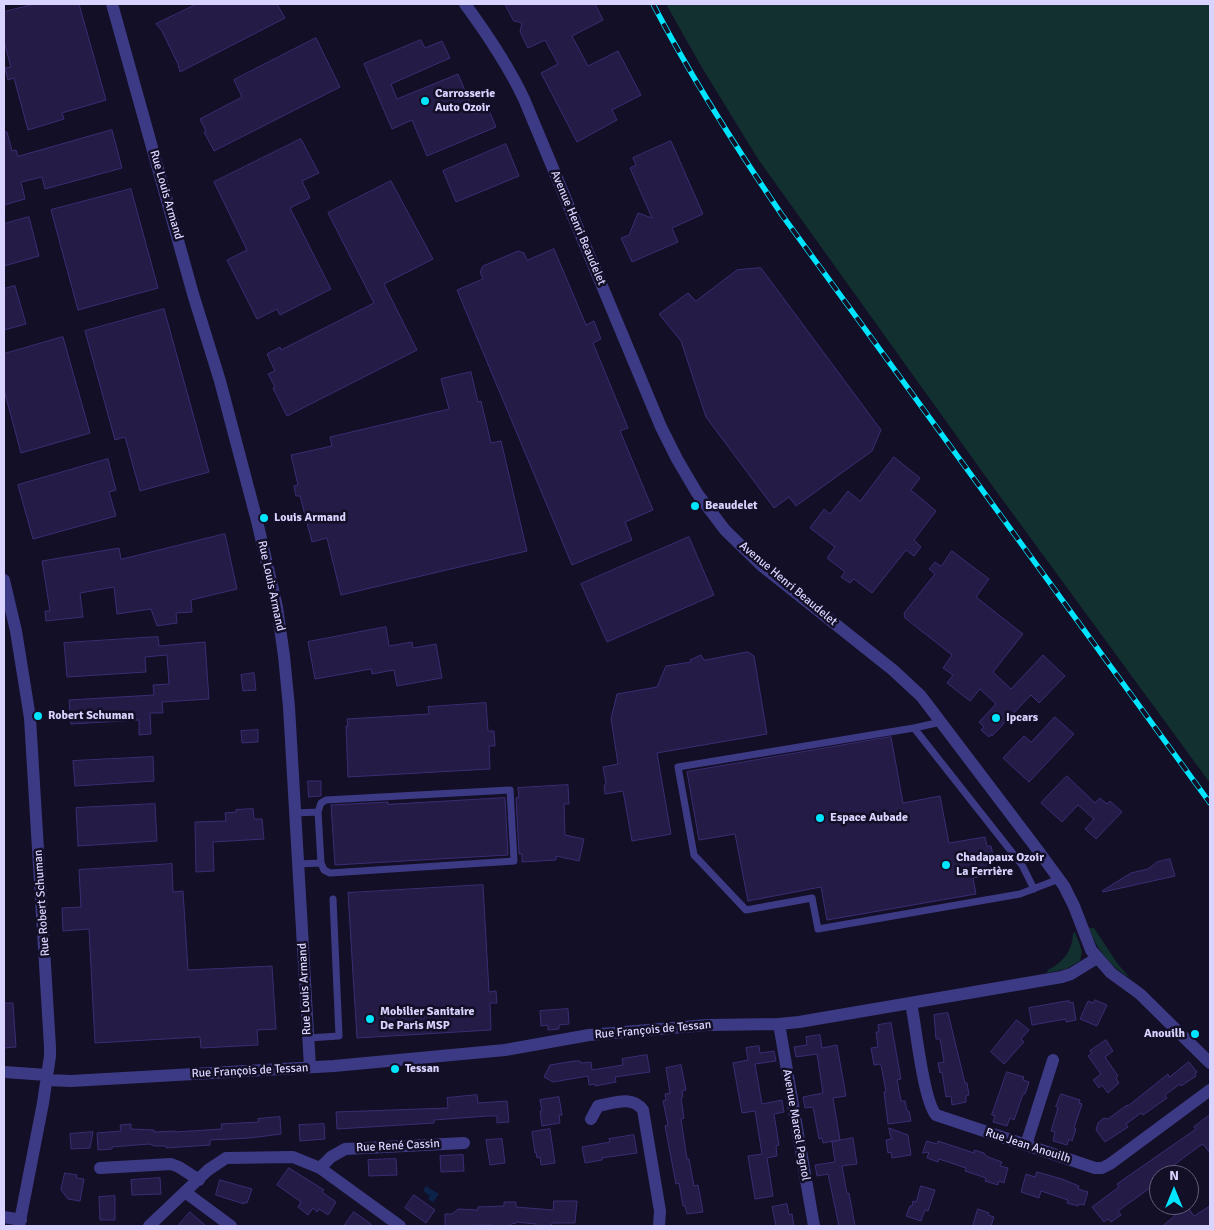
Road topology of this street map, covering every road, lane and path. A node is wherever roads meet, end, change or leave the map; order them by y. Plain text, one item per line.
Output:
1 (112, 4) edge
2 (465, 4) edge
3 (4, 580) edge
4 (941, 722) junction
5 (914, 728) junction
6 (318, 812) junction
7 (295, 813) junction
8 (321, 863) junction
9 (298, 864) junction
10 (1059, 879) junction
11 (1034, 889) junction
12 (333, 899) dead end
13 (1097, 958) junction
14 (911, 1003) junction
15 (779, 1024) junction
16 (308, 1038) junction
17 (1053, 1060) dead end
18 (1210, 1063) edge
19 (310, 1067) junction
20 (4, 1072) edge
21 (47, 1078) junction
22 (1210, 1090) edge
23 (591, 1119) dead end
24 (464, 1143) dead end
25 (1026, 1145) junction
26 (100, 1168) dead end
27 (320, 1168) junction
28 (198, 1180) junction
29 (185, 1192) junction
30 (4, 1217) edge
31 (20, 1225) edge
32 (149, 1226) edge
33 (231, 1226) edge
34 (400, 1226) edge
35 (659, 1226) edge
36 (814, 1226) edge

1 - 7 street, Rue Louis Armand
2 - 4 street, Avenue Henri Beaudelet
3 - 21 street, Rue Robert Schuman
4 - 5 lane
4 - 10 street, Avenue Henri Beaudelet
5 - 11 lane
5 - 11 lane
6 - 7 lane
6 - 8 lane
6 - 8 lane
7 - 9 street, Rue Louis Armand
8 - 9 lane
9 - 16 street, Rue Louis Armand
10 - 11 lane
10 - 13 street, Avenue Henri Beaudelet
12 - 16 lane
13 - 14 street, Rue François de Tessan
13 - 18 street
14 - 15 street, Rue François de Tessan
14 - 25 street, Rue Jean Anouilh
15 - 19 street, Rue François de Tessan
15 - 36 street, Avenue Marcel Pagnol
16 - 19 street, Rue Louis Armand
17 - 25 street
19 - 21 street, Rue François de Tessan
20 - 21 street, Rue François de Tessan
21 - 31 street, Rue Robert Schuman
22 - 25 street, Rue Jean Anouilh
23 - 35 street
24 - 27 street, Rue René Cassin
26 - 28 street
27 - 28 street
27 - 34 street
28 - 29 street
29 - 32 street
29 - 33 street
30 - 31 street

